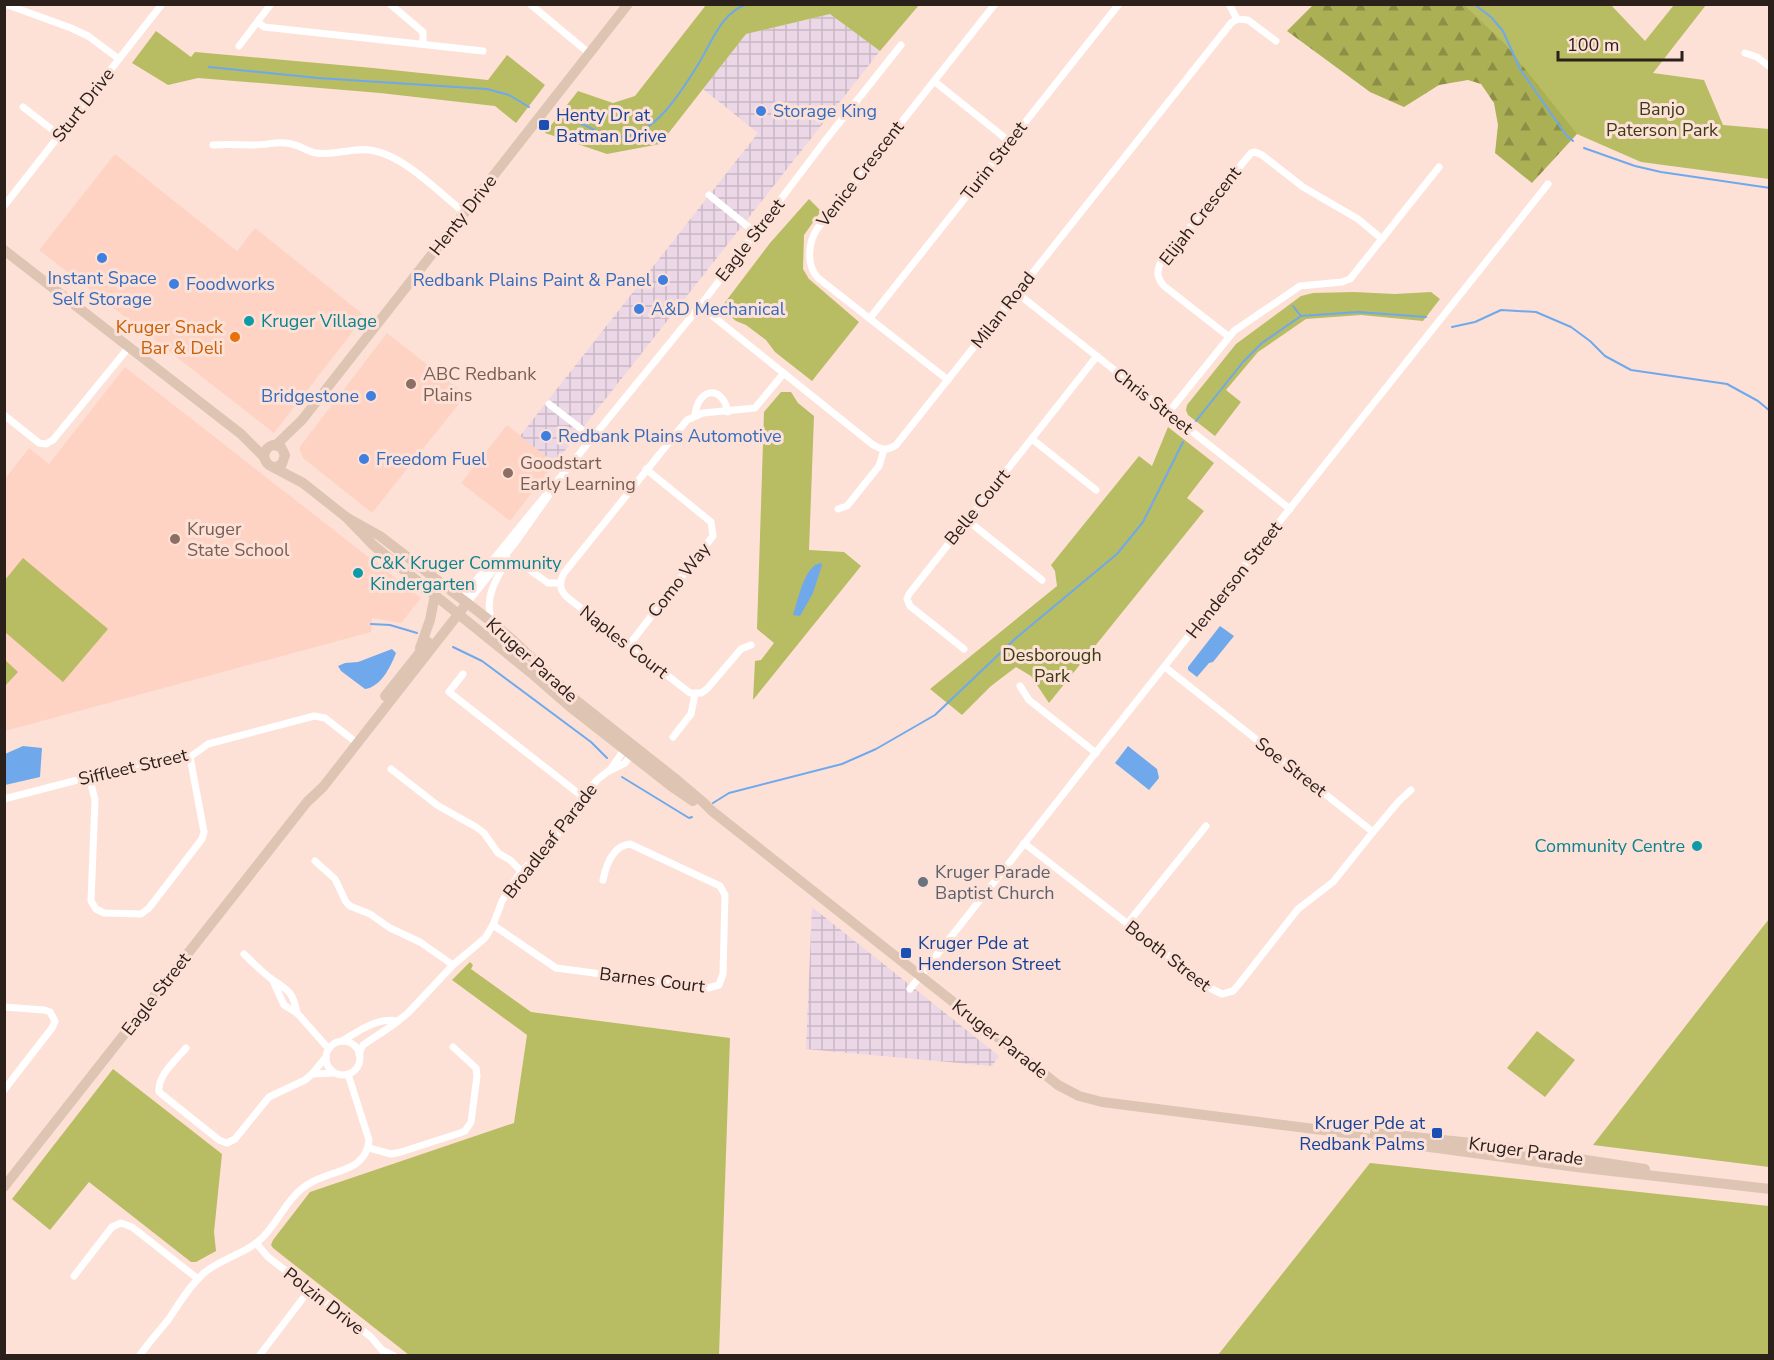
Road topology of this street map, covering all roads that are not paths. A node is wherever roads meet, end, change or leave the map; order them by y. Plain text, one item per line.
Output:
1 (5, 4) edge
2 (162, 4) edge
3 (271, 4) edge
4 (390, 4) edge
5 (530, 4) edge
6 (628, 4) edge
7 (995, 4) edge
8 (1119, 4) edge
9 (1229, 4) edge
10 (1237, 19) junction
11 (258, 22) junction
12 (1276, 41) dead end
13 (423, 44) junction
14 (901, 45) dead end
15 (239, 46) dead end
16 (483, 51) dead end
17 (1745, 53) dead end
18 (590, 54) junction
19 (119, 59) junction
20 (1770, 67) edge
21 (934, 81) junction
22 (23, 107) dead end
23 (59, 135) junction
24 (1010, 142) junction
25 (213, 144) dead end
26 (1439, 167) dead end
27 (1548, 184) dead end
28 (709, 195) dead end
29 (4, 206) edge
30 (465, 213) junction
31 (756, 233) junction
32 (1382, 239) junction
33 (4, 250) edge
34 (1017, 292) junction
35 (700, 306) junction
36 (870, 318) junction
37 (1228, 336) junction
38 (129, 347) junction
39 (1097, 356) junction
40 (784, 373) junction
41 (948, 380) junction
42 (549, 404) dead end
43 (728, 411) junction
44 (1168, 413) junction
45 (4, 415) edge
46 (695, 415) junction
47 (241, 434) junction
48 (593, 438) junction
49 (1032, 439) junction
50 (279, 450) junction
51 (884, 450) junction
52 (264, 457) junction
53 (276, 467) junction
54 (646, 469) junction
55 (303, 483) junction
56 (552, 490) junction
57 (1096, 490) dead end
58 (838, 509) dead end
59 (1290, 509) junction
60 (346, 517) junction
61 (967, 520) junction
62 (516, 543) junction
63 (527, 568) dead end
64 (1042, 580) dead end
65 (560, 583) junction
66 (435, 595) junction
67 (464, 601) junction
68 (456, 612) junction
69 (493, 623) junction
70 (629, 645) junction
71 (751, 645) dead end
72 (964, 649) dead end
73 (418, 654) junction
74 (1165, 667) junction
75 (463, 674) dead end
76 (1020, 686) dead end
77 (695, 694) junction
78 (673, 737) dead end
79 (354, 741) junction
80 (630, 749) junction
81 (1095, 753) junction
82 (190, 757) junction
83 (391, 769) dead end
84 (89, 776) junction
85 (1411, 790) dead end
86 (583, 796) junction
87 (4, 799) edge
88 (1206, 826) dead end
89 (1373, 832) junction
90 (1024, 843) junction
91 (315, 861) dead end
92 (521, 871) junction
93 (603, 880) dead end
94 (1127, 924) junction
95 (493, 925) junction
96 (244, 954) dead end
97 (453, 965) junction
98 (920, 976) junction
99 (273, 981) junction
100 (910, 989) dead end
101 (4, 1007) edge
102 (297, 1013) junction
103 (398, 1021) junction
104 (342, 1042) junction
105 (453, 1047) dead end
106 (186, 1048) dead end
107 (327, 1053) junction
108 (359, 1054) junction
109 (334, 1073) junction
110 (312, 1074) junction
111 (348, 1074) junction
112 (4, 1090) edge
113 (369, 1148) junction
114 (4, 1187) edge
115 (1770, 1189) edge
116 (256, 1243) junction
117 (74, 1276) dead end
118 (198, 1279) junction
119 (310, 1289) junction
120 (380, 1353) edge
121 (139, 1356) edge
122 (259, 1356) edge
123 (394, 1356) edge

1 - 19 street
2 - 19 street, Sturt Drive
3 - 11 street
4 - 13 street
5 - 18 street
6 - 18 street, Henty Drive
7 - 21 street, Venice Crescent
8 - 24 street, Turin Street
9 - 10 street
10 - 12 street
10 - 34 street, Milan Road
11 - 13 street
11 - 15 street
13 - 16 street
14 - 31 street, Eagle Street
17 - 20 street
18 - 30 street, Henty Drive
19 - 23 street, Sturt Drive
21 - 24 street
21 - 36 street, Venice Crescent
22 - 23 street
23 - 29 street, Sturt Drive
24 - 36 street, Turin Street
25 - 30 street
26 - 32 street
27 - 59 street, Henderson Street
28 - 31 street
30 - 50 street, Henty Drive
31 - 35 street, Eagle Street
32 - 37 street
32 - 37 street, Elijah Crescent
33 - 38 street
34 - 39 street, Chris Street
34 - 41 street, Milan Road
35 - 40 street
35 - 48 street, Eagle Street
36 - 41 street, Venice Crescent
37 - 44 street
38 - 45 street
38 - 47 street
39 - 44 street, Chris Street
39 - 49 street, Belle Court
40 - 43 street
40 - 51 street
41 - 51 street, Milan Road
42 - 48 street
43 - 46 street
43 - 46 street
44 - 59 street, Chris Street
46 - 54 street
47 - 50 street
47 - 52 street
48 - 56 street, Eagle Street
49 - 57 street
49 - 61 street, Belle Court
50 - 52 street, Henty Drive
50 - 53 street
50 - 55 street, Kruger Parade
51 - 58 street
52 - 53 street, Kruger Parade
53 - 55 street, Kruger Parade
54 - 65 street
54 - 70 street, Como Way
55 - 60 street, Kruger Parade
56 - 62 street, Eagle Street
56 - 67 street, Eagle Street
59 - 74 street, Henderson Street
60 - 66 street, Kruger Parade
60 - 67 street, Kruger Parade
61 - 64 street
61 - 72 street, Belle Court
62 - 67 street, Eagle Street
62 - 69 street
63 - 65 street
65 - 70 street, Naples Court
66 - 68 street, Kruger Parade
66 - 73 street
67 - 68 street, Eagle Street
67 - 69 street, Kruger Parade
68 - 73 street, Eagle Street
68 - 79 street, Eagle Street
68 - 80 street, Kruger Parade
69 - 80 street, Kruger Parade
70 - 77 street, Naples Court
71 - 77 street
73 - 79 street, Eagle Street
74 - 81 street, Henderson Street
74 - 89 street, Soe Street
75 - 86 street
76 - 81 street
77 - 78 street
79 - 82 street, Siffleet Street
79 - 114 street, Eagle Street
80 - 86 street, Broadleaf Parade
80 - 98 street, Kruger Parade
81 - 90 street, Henderson Street
82 - 84 street, Siffleet Street
82 - 84 street
83 - 92 street
84 - 87 street, Siffleet Street
85 - 89 street
86 - 92 street, Broadleaf Parade
88 - 94 street
89 - 94 street, Booth Street
90 - 94 street, Booth Street
90 - 98 street, Henderson Street
91 - 97 street
92 - 95 street, Broadleaf Parade
93 - 95 street, Barnes Court
95 - 97 street, Broadleaf Parade
96 - 99 street
97 - 103 street, Broadleaf Parade
98 - 100 street, Henderson Street
98 - 115 street, Kruger Parade
99 - 102 street
99 - 102 street
101 - 112 street
102 - 107 street
103 - 104 street
103 - 108 street, Broadleaf Parade
104 - 107 street
104 - 108 street
105 - 113 street
106 - 110 street
107 - 109 street
107 - 110 street
108 - 111 street
109 - 110 street
109 - 111 street
111 - 113 street
113 - 116 street
116 - 118 street
116 - 119 street, Polzin Drive
117 - 118 street
118 - 121 street
119 - 120 street, Polzin Drive
119 - 122 street
120 - 123 street, Polzin Drive

